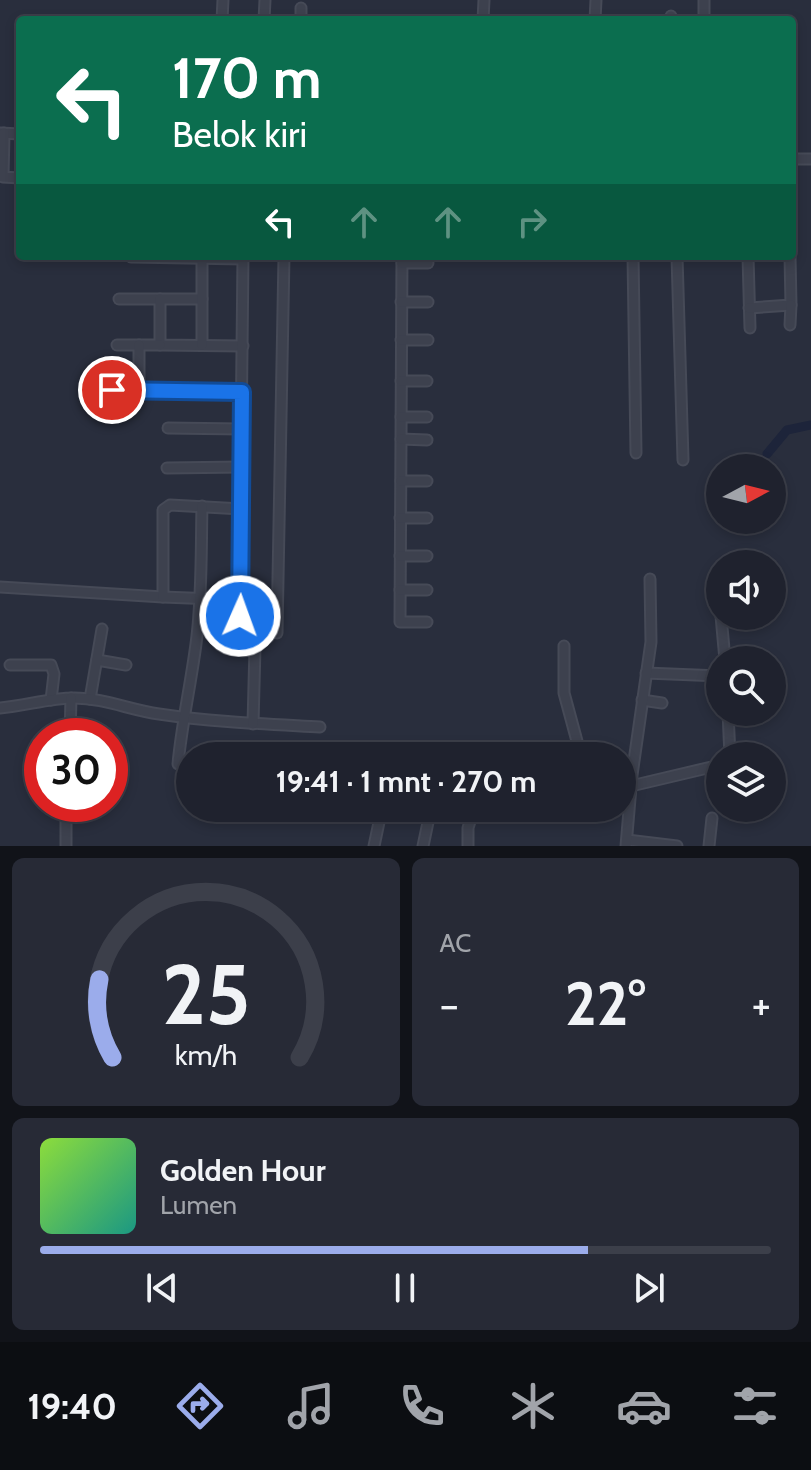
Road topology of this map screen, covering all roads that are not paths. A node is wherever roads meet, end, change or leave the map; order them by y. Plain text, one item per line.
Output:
1 (301, 8) dead end
2 (301, 16) edge
3 (2, 133) edge
4 (1, 176) edge
5 (202, 260) edge
6 (243, 260) edge
7 (284, 260) edge
8 (402, 260) edge
9 (408, 260) edge
10 (633, 260) edge
11 (677, 260) edge
12 (748, 260) edge
13 (790, 260) edge
14 (428, 263) dead end
15 (119, 299) dead end
16 (160, 299) junction
17 (202, 299) junction
18 (401, 302) junction
19 (428, 302) dead end
20 (791, 305) junction
21 (749, 308) junction
22 (790, 325) dead end
23 (750, 328) dead end
24 (401, 340) junction
25 (428, 340) dead end
26 (117, 345) dead end
27 (139, 345) junction
28 (160, 345) junction
29 (202, 345) junction
30 (243, 346) junction
31 (401, 381) junction
32 (427, 381) dead end
33 (112, 390) dead end
34 (139, 390) junction
35 (242, 392) junction
36 (401, 417) junction
37 (427, 417) dead end
38 (168, 428) dead end
39 (241, 429) junction
40 (401, 439) junction
41 (427, 440) dead end
42 (636, 453) dead end
43 (683, 460) dead end
44 (241, 467) junction
45 (167, 468) dead end
46 (401, 481) junction
47 (427, 481) dead end
48 (202, 506) junction
49 (242, 509) junction
50 (400, 518) junction
51 (427, 518) dead end
52 (400, 556) junction
53 (427, 556) dead end
54 (650, 579) dead end
55 (0, 587) edge
56 (400, 590) junction
57 (427, 590) dead end
58 (163, 597) junction
59 (200, 598) junction
60 (240, 600) junction
61 (427, 622) dead end
62 (102, 629) dead end
63 (239, 632) dead end
64 (277, 633) dead end
65 (564, 646) dead end
66 (255, 647) dead end
67 (97, 660) junction
68 (10, 665) dead end
69 (126, 665) dead end
70 (646, 673) junction
71 (706, 675) edge
72 (71, 698) junction
73 (90, 699) junction
74 (51, 700) junction
75 (642, 700) junction
76 (662, 703) dead end
77 (0, 708) edge
78 (183, 717) junction
79 (70, 718) edge
80 (253, 724) junction
81 (320, 727) dead end
82 (180, 742) edge
83 (577, 742) edge
84 (634, 742) edge
85 (706, 767) edge
86 (636, 777) edge
87 (66, 822) edge
88 (379, 822) edge
89 (428, 822) edge
90 (470, 822) edge
91 (627, 822) edge
92 (712, 822) edge
93 (627, 843) edge
94 (66, 846) edge
95 (374, 846) edge
96 (423, 846) edge
97 (468, 846) edge
98 (669, 846) edge
99 (709, 846) edge

1 - 2 street
3 - 4 street
5 - 17 street
6 - 30 street
7 - 64 street
8 - 18 street
9 - 14 street
10 - 42 street
11 - 43 street
12 - 21 street
13 - 20 street
15 - 16 street
16 - 17 street
16 - 28 street
17 - 29 street
18 - 19 street
18 - 24 street
20 - 21 street
20 - 22 street
21 - 23 street
24 - 25 street
24 - 31 street
26 - 27 street
27 - 28 street
27 - 34 street
28 - 29 street
29 - 30 street
30 - 35 street
31 - 32 street
31 - 36 street
33 - 34 street
34 - 35 street
35 - 39 street
36 - 37 street
36 - 40 street
38 - 39 street
39 - 44 street
40 - 41 street
40 - 46 street
44 - 45 street
44 - 49 street
46 - 47 street
46 - 50 street
48 - 49 street
48 - 58 street
48 - 59 street
49 - 60 street
50 - 51 street
50 - 52 street
52 - 53 street
52 - 56 street
54 - 70 street
55 - 58 street
56 - 57 street
56 - 61 street
58 - 59 street
59 - 60 street
59 - 78 street
60 - 63 street
62 - 67 street
65 - 83 street
66 - 80 street
67 - 69 street
67 - 73 street
68 - 74 street
70 - 71 street
70 - 75 street
72 - 73 street
72 - 74 street
72 - 79 street
73 - 78 street
74 - 77 street
75 - 76 street
75 - 84 street
78 - 80 street
78 - 82 street
80 - 81 street
85 - 86 street
87 - 94 street
88 - 95 street
89 - 96 street
90 - 97 street
91 - 93 street
92 - 99 street
93 - 98 street

